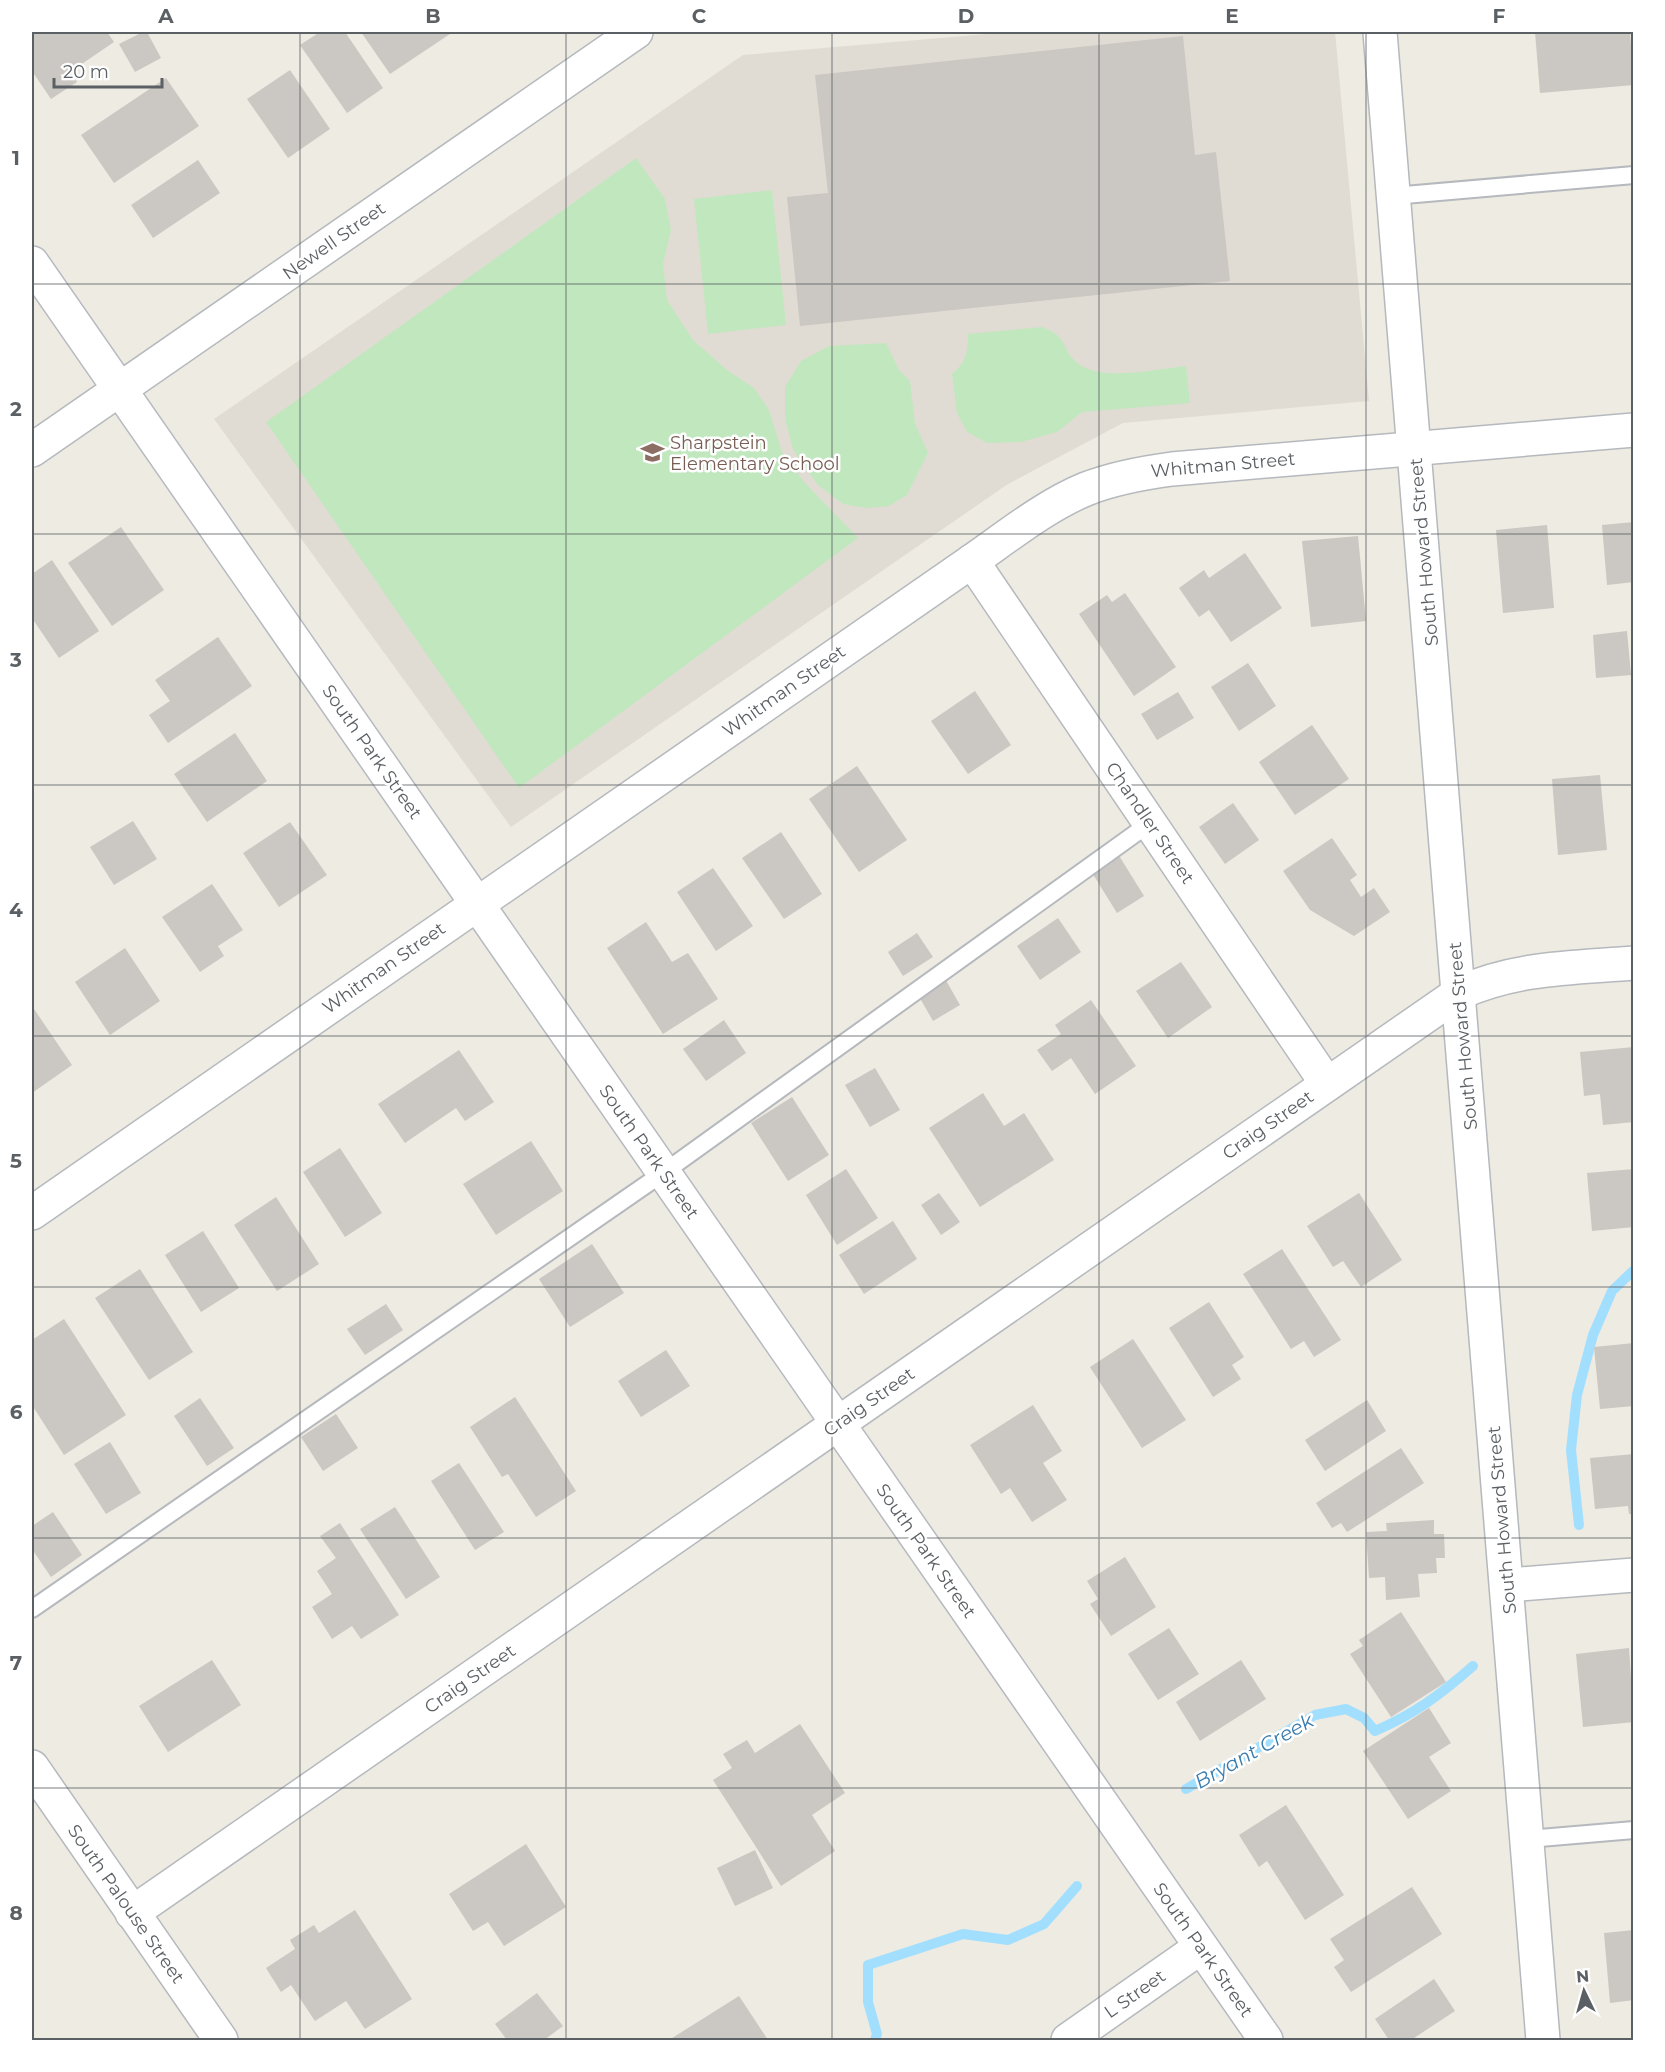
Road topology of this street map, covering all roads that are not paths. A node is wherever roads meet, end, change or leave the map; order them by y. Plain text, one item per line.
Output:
1 (636, 32) edge
2 (1380, 32) edge
3 (1634, 175) edge
4 (1393, 196) junction
5 (32, 263) edge
6 (120, 389) junction
7 (1634, 430) edge
8 (1416, 448) junction
9 (32, 450) edge
10 (972, 561) junction
11 (1150, 823) junction
12 (477, 904) junction
13 (1634, 963) edge
14 (1459, 993) junction
15 (1327, 1084) junction
16 (663, 1173) junction
17 (32, 1213) edge
18 (838, 1424) junction
19 (1634, 1575) edge
20 (1508, 1585) junction
21 (32, 1609) edge
22 (32, 1767) edge
23 (1634, 1830) edge
24 (1528, 1839) junction
25 (132, 1913) junction
26 (1201, 1947) junction
27 (221, 2040) edge
28 (1068, 2040) edge
29 (1266, 2040) edge
30 (1543, 2040) edge

1 - 6 street, Newell Street
2 - 4 street, South Howard Street
3 - 4 lane
4 - 8 street, South Howard Street
5 - 6 street, South Park Street
6 - 9 street, Newell Street
6 - 12 street, South Park Street
7 - 8 street, Whitman Street
8 - 10 street, Whitman Street
8 - 14 street, South Howard Street
10 - 11 street, Chandler Street
10 - 12 street, Whitman Street
11 - 15 street, Chandler Street
11 - 16 lane
12 - 16 street, South Park Street
12 - 17 street, Whitman Street
13 - 14 street, Craig Street
14 - 15 street, Craig Street
14 - 20 street, South Howard Street
15 - 18 street, Craig Street
16 - 18 street, South Park Street
16 - 21 lane
18 - 25 street, Craig Street
18 - 26 street, South Park Street
19 - 20 street
20 - 24 street, South Howard Street
22 - 25 street, South Palouse Street
23 - 24 lane
24 - 30 street, South Howard Street
25 - 27 street, South Palouse Street
26 - 28 street, L Street
26 - 29 street, South Park Street

